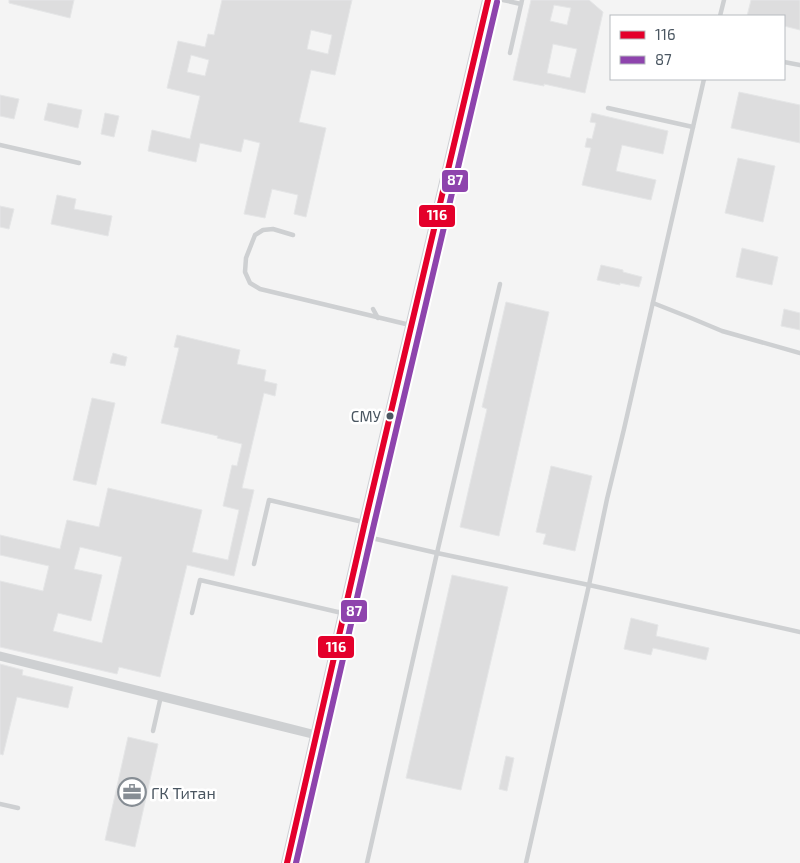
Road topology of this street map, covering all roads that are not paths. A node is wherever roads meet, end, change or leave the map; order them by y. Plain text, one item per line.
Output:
1 (488, 0) edge
2 (503, 0) edge
3 (724, 0) edge
4 (521, 2) edge
5 (720, 15) edge
6 (510, 53) dead end
7 (785, 62) edge
8 (800, 66) edge
9 (704, 80) edge
10 (608, 108) dead end
11 (693, 128) junction
12 (0, 145) edge
13 (79, 163) dead end
14 (293, 234) dead end
15 (500, 284) dead end
16 (653, 303) junction
17 (373, 309) dead end
18 (378, 318) junction
19 (412, 326) junction
20 (800, 353) edge
21 (365, 522) junction
22 (362, 536) junction
23 (437, 553) junction
24 (254, 564) dead end
25 (589, 585) junction
26 (192, 613) dead end
27 (344, 613) junction
28 (800, 632) edge
29 (0, 656) edge
30 (161, 696) junction
31 (153, 732) dead end
32 (316, 735) junction
33 (0, 804) edge
34 (18, 808) dead end
35 (287, 863) edge
36 (367, 863) edge
37 (526, 863) edge

1 - 19 main road
2 - 4 lane
3 - 5 lane
4 - 6 lane
7 - 8 lane
9 - 11 lane
10 - 11 lane
11 - 16 lane
12 - 13 lane
14 - 18 lane
15 - 23 lane
16 - 20 lane
16 - 25 lane
17 - 18 lane
18 - 19 lane
19 - 21 main road
21 - 22 main road
21 - 24 lane
22 - 23 lane
22 - 27 main road
23 - 25 lane
23 - 36 lane
25 - 28 lane
25 - 37 lane
26 - 27 lane
27 - 32 main road
29 - 30 street
30 - 31 lane
30 - 32 street
32 - 35 main road
33 - 34 lane

